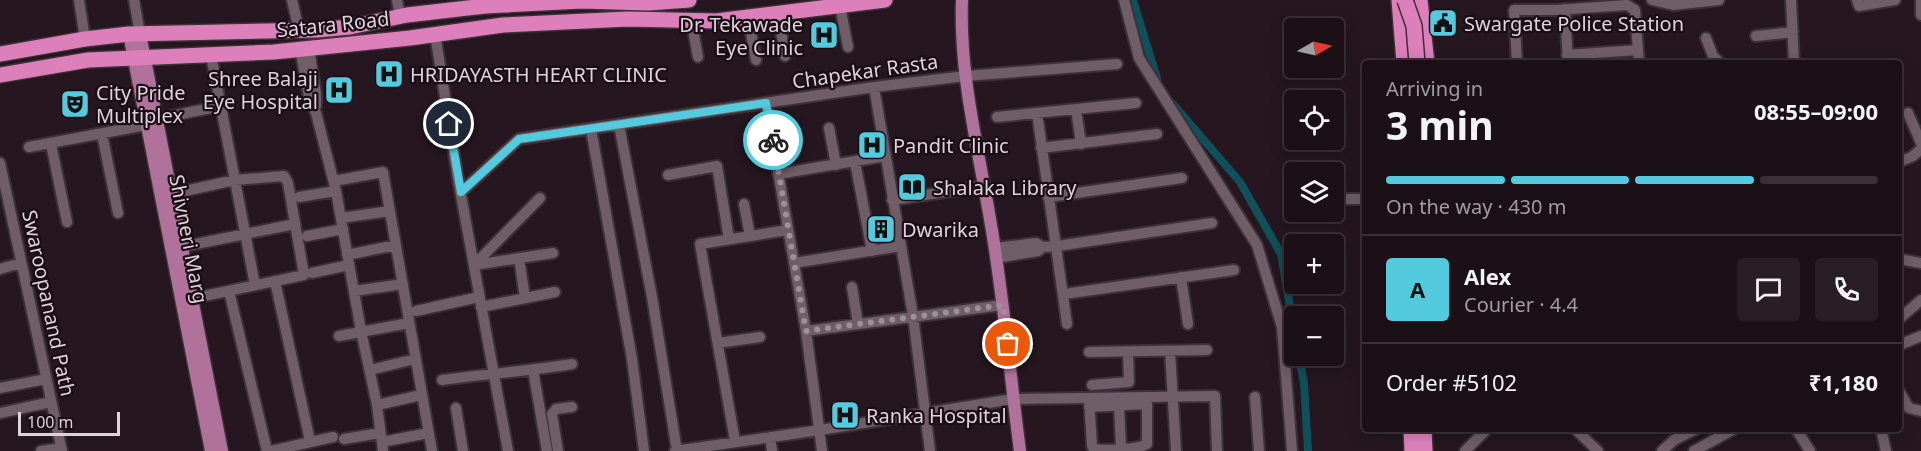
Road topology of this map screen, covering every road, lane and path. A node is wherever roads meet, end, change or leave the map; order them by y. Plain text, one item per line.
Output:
1 (79, 0) edge
2 (134, 0) edge
3 (292, 0) edge
4 (397, 0) edge
5 (812, 0) edge
6 (885, 0) edge
7 (962, 0) edge
8 (1124, 0) edge
9 (1420, 0) edge
10 (1652, 0) edge
11 (1719, 0) edge
12 (1791, 0) edge
13 (1857, 0) edge
14 (1895, 0) edge
15 (557, 1) edge
16 (607, 1) edge
17 (648, 1) edge
18 (683, 1) edge
19 (1921, 1) edge
20 (1402, 2) edge
21 (484, 3) edge
22 (1620, 3) edge
23 (840, 6) junction
24 (1565, 9) junction
25 (778, 14) junction
26 (1921, 15) edge
27 (400, 16) junction
28 (748, 17) junction
29 (674, 18) junction
30 (691, 19) junction
31 (487, 27) junction
32 (299, 30) junction
33 (1792, 32) junction
34 (134, 34) junction
35 (435, 34) junction
36 (1756, 36) dead end
37 (1706, 38) dead end
38 (85, 39) junction
39 (848, 47) dead end
40 (304, 49) junction
41 (1638, 50) junction
42 (0, 54) edge
43 (211, 55) junction
44 (784, 56) dead end
45 (698, 57) dead end
46 (1613, 57) edge
47 (139, 58) junction
48 (1568, 59) edge
49 (756, 60) dead end
50 (1404, 60) edge
51 (1412, 60) edge
52 (1417, 60) edge
53 (1427, 60) edge
54 (1516, 60) edge
55 (1639, 60) edge
56 (1717, 60) edge
57 (1794, 60) edge
58 (1117, 64) dead end
59 (0, 75) edge
60 (966, 76) junction
61 (874, 87) junction
62 (766, 103) junction
63 (1136, 103) dead end
64 (220, 106) junction
65 (1076, 109) junction
66 (1037, 113) junction
67 (1908, 113) dead end
68 (997, 117) dead end
69 (151, 122) junction
70 (619, 125) junction
71 (829, 128) dead end
72 (591, 129) junction
73 (102, 134) junction
74 (1157, 134) dead end
75 (1921, 143) edge
76 (51, 144) junction
77 (1081, 144) junction
78 (29, 147) dead end
79 (1041, 148) junction
80 (1921, 149) edge
81 (885, 156) junction
82 (1902, 161) edge
83 (855, 162) junction
84 (836, 165) junction
85 (0, 167) edge
86 (778, 174) junction
87 (668, 175) dead end
88 (1182, 178) dead end
89 (235, 180) junction
90 (335, 186) junction
91 (984, 186) junction
92 (461, 192) junction
93 (171, 194) junction
94 (299, 197) dead end
95 (1048, 197) junction
96 (540, 198) dead end
97 (1344, 199) edge
98 (1362, 199) edge
99 (892, 200) junction
100 (744, 204) dead end
101 (390, 211) junction
102 (118, 213) dead end
103 (5, 215) edge
104 (67, 222) dead end
105 (295, 224) junction
106 (342, 224) junction
107 (1212, 224) dead end
108 (788, 230) junction
109 (245, 233) junction
110 (307, 236) dead end
111 (750, 236) junction
112 (729, 239) junction
113 (396, 245) junction
114 (901, 246) junction
115 (1057, 246) junction
116 (181, 247) junction
117 (872, 251) junction
118 (553, 253) dead end
119 (996, 253) junction
120 (519, 258) junction
121 (348, 260) junction
122 (1902, 260) edge
123 (21, 262) junction
124 (794, 263) junction
125 (1921, 263) edge
126 (474, 265) junction
127 (0, 269) edge
128 (1234, 270) dead end
129 (312, 273) dead end
130 (1181, 277) junction
131 (275, 281) junction
132 (403, 284) junction
133 (255, 285) junction
134 (852, 287) dead end
135 (230, 291) junction
136 (354, 291) junction
137 (555, 292) dead end
138 (1064, 294) junction
139 (525, 298) junction
140 (187, 300) junction
141 (1921, 300) edge
142 (480, 302) junction
143 (1003, 305) junction
144 (416, 311) dead end
145 (913, 316) junction
146 (1902, 317) edge
147 (409, 323) junction
148 (858, 324) junction
149 (1067, 324) dead end
150 (1188, 324) dead end
151 (361, 331) junction
152 (806, 331) junction
153 (339, 336) dead end
154 (1921, 336) edge
155 (760, 337) dead end
156 (718, 343) junction
157 (1902, 344) edge
158 (1207, 350) dead end
159 (1170, 351) junction
160 (1089, 352) dead end
161 (1128, 352) junction
162 (415, 359) junction
163 (572, 364) dead end
164 (370, 370) junction
165 (533, 370) junction
166 (493, 372) junction
167 (46, 379) junction
168 (442, 380) dead end
169 (1092, 385) dead end
170 (0, 388) edge
171 (421, 395) junction
172 (1173, 397) junction
173 (1255, 397) dead end
174 (1902, 398) edge
175 (1013, 399) junction
176 (51, 402) junction
177 (1089, 403) junction
178 (377, 405) junction
179 (1119, 405) junction
180 (572, 407) dead end
181 (456, 408) dead end
182 (1921, 411) edge
183 (0, 413) edge
184 (925, 413) junction
185 (212, 428) junction
186 (820, 430) junction
187 (1411, 432) edge
188 (1424, 432) edge
189 (1485, 432) edge
190 (1578, 432) edge
191 (1681, 432) edge
192 (1729, 432) edge
193 (1798, 432) edge
194 (1882, 432) edge
195 (428, 434) junction
196 (770, 437) junction
197 (310, 441) junction
198 (735, 441) junction
199 (382, 442) edge
200 (290, 448) edge
201 (1121, 448) junction
202 (61, 449) edge
203 (41, 451) edge
204 (211, 451) edge
205 (222, 451) edge
206 (269, 451) edge
207 (432, 451) edge
208 (464, 451) edge
209 (508, 451) edge
210 (547, 451) edge
211 (558, 451) edge
212 (644, 451) edge
213 (677, 451) edge
214 (772, 451) edge
215 (822, 451) edge
216 (930, 451) edge
217 (1020, 451) edge
218 (1176, 451) edge
219 (1217, 451) edge
220 (1259, 451) edge
221 (1292, 451) edge
222 (1412, 451) edge
223 (1425, 451) edge
224 (1465, 451) edge
225 (1598, 451) edge
226 (1662, 451) edge
227 (1694, 451) edge
228 (1810, 451) edge
229 (1886, 451) edge

1 - 38 street
2 - 34 street
3 - 32 street
4 - 27 street
5 - 29 highway
6 - 23 highway, Satara Road
7 - 60 main road
8 - 221 street
9 - 53 highway
10 - 11 street
12 - 33 street
13 - 14 street
15 - 16 highway, Satara Road
15 - 21 highway, Satara Road
16 - 17 highway, Satara Road
17 - 18 highway, Satara Road
19 - 26 street
20 - 50 highway
20 - 51 highway
20 - 52 highway, bridge
21 - 27 highway, Satara Road
21 - 31 street
22 - 24 street
22 - 41 street
23 - 25 highway, Satara Road
23 - 39 street
24 - 48 street
24 - 54 street
25 - 28 highway, Satara Road
25 - 44 street
27 - 32 highway, Satara Road
28 - 30 highway, Satara Road
28 - 49 street
29 - 30 highway, Satara Road
29 - 31 highway, Satara Road
30 - 45 street
31 - 35 highway, Satara Road
32 - 34 highway, Satara Road
33 - 36 street
33 - 57 street
34 - 38 highway, Satara Road
34 - 47 main road, Shivneri Marg
35 - 40 highway, Satara Road
35 - 92 street
37 - 56 street
38 - 42 highway, Satara Road
40 - 43 highway, Satara Road
40 - 90 street
41 - 46 street
41 - 55 street
43 - 47 highway, Satara Road
43 - 64 street
46 - 48 street
47 - 59 highway, Satara Road
47 - 69 main road, Shivneri Marg
58 - 60 street, Chapekar Rasta
60 - 61 street, Chapekar Rasta
60 - 91 main road
61 - 62 street, Chapekar Rasta
61 - 81 street
62 - 70 street, Chapekar Rasta
62 - 86 street
63 - 65 street
64 - 69 street
64 - 89 street
65 - 66 street
65 - 77 street
66 - 68 street
66 - 79 street
67 - 75 street
69 - 73 street
69 - 93 main road, Shivneri Marg
69 - 140 main road, Shivneri Marg
70 - 72 street, Chapekar Rasta
70 - 213 street
71 - 84 street
72 - 92 street, Chapekar Rasta
72 - 212 street
73 - 76 street
73 - 102 street
74 - 77 street
76 - 78 street
76 - 104 street
77 - 79 street
79 - 95 street
80 - 82 street
81 - 83 street
81 - 99 street
83 - 84 street
83 - 117 street
84 - 86 street
85 - 103 street, Swaroopanand Path
86 - 108 street
87 - 112 street
88 - 95 street
89 - 93 street
89 - 105 street
89 - 109 street
90 - 94 street
90 - 101 street
90 - 106 street
91 - 99 street
91 - 119 main road
92 - 126 street
93 - 116 main road, Shivneri Marg
95 - 115 street
96 - 126 street
97 - 98 street
99 - 114 street
100 - 111 street
101 - 106 street
101 - 113 street
103 - 123 street, Swaroopanand Path
105 - 109 street
105 - 131 street
106 - 110 street
106 - 121 street
107 - 115 street
108 - 111 street
108 - 124 street
109 - 116 street
109 - 133 street
111 - 112 street
112 - 156 street
113 - 121 street
113 - 132 street
114 - 117 street
114 - 145 street
115 - 119 street
115 - 138 street
116 - 140 main road, Shivneri Marg
117 - 124 street
118 - 120 street
119 - 143 main road
120 - 126 street
120 - 139 street
121 - 129 street
121 - 136 street
122 - 125 street
123 - 127 street
123 - 167 street, Swaroopanand Path
124 - 152 street
126 - 142 street
128 - 130 street
130 - 138 street
130 - 150 street
131 - 133 street
131 - 197 street
132 - 136 street
132 - 147 street
133 - 135 street
134 - 148 street
135 - 140 street
135 - 206 street
136 - 151 street
137 - 139 street
138 - 149 street
139 - 142 street
140 - 185 main road, Shivneri Marg
141 - 146 street
142 - 144 street
142 - 166 street
143 - 145 street
143 - 175 main road
145 - 148 street
145 - 184 street
147 - 151 street
147 - 162 street
148 - 152 street
151 - 153 street
151 - 164 street
152 - 186 street
154 - 157 street
155 - 156 street
156 - 198 street
158 - 159 street
159 - 161 street
159 - 172 street
160 - 161 street
161 - 169 street
162 - 164 street
162 - 171 street
163 - 165 street
164 - 178 street
165 - 166 street
165 - 210 street
166 - 168 street
166 - 209 street
167 - 170 street
167 - 176 street, Swaroopanand Path
171 - 178 street
171 - 195 street
172 - 177 street
172 - 218 street
172 - 219 street
173 - 220 street
174 - 182 street
175 - 177 street
175 - 184 street
175 - 217 main road
176 - 183 street
176 - 202 street, Swaroopanand Path
177 - 179 street
177 - 201 street
178 - 199 street
179 - 201 street
179 - 201 street
180 - 211 street
181 - 208 street
184 - 186 street
184 - 216 street
185 - 204 main road, Shivneri Marg
185 - 205 main road, Shivneri Marg
186 - 196 street
186 - 215 street
187 - 222 highway
188 - 223 highway
189 - 224 street
190 - 225 street
191 - 226 street
192 - 227 street
193 - 228 street
194 - 229 street
195 - 199 street
195 - 207 street
196 - 198 street
196 - 214 street
197 - 199 street
197 - 200 street
198 - 213 street
200 - 206 street
202 - 203 street

